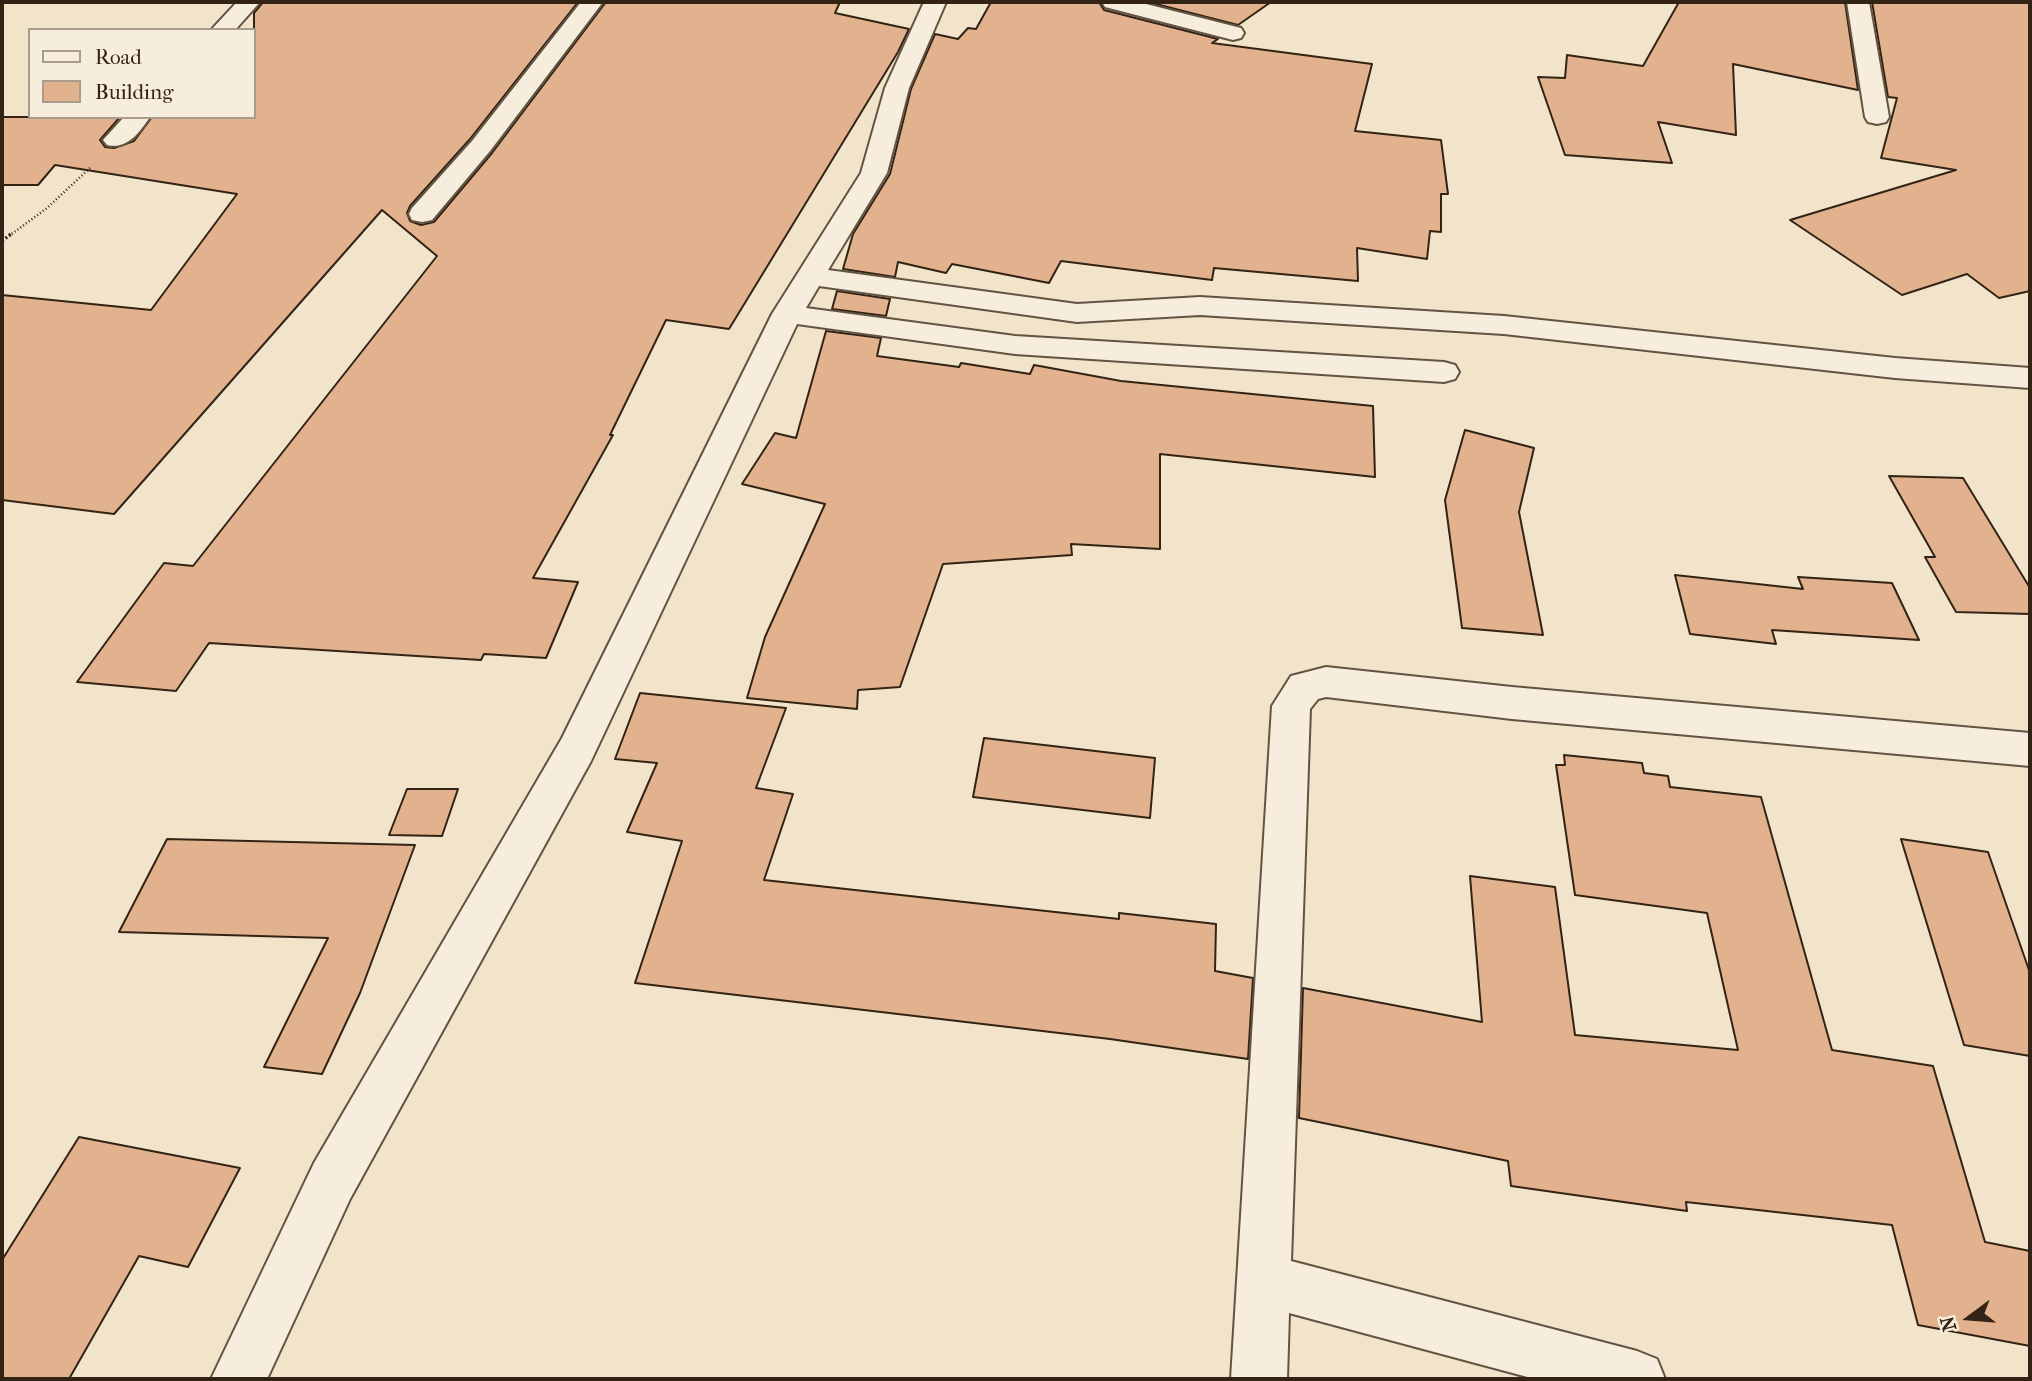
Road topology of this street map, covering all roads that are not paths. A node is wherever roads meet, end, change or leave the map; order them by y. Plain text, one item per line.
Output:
1 (249, 2) edge
2 (592, 2) edge
3 (935, 2) edge
4 (1113, 2) edge
5 (1858, 2) edge
6 (224, 28) edge
7 (1233, 33) dead end
8 (1877, 117) dead end
9 (136, 119) edge
10 (116, 140) road end
11 (422, 214) dead end
12 (810, 276) junction
13 (787, 314) junction
14 (1444, 373) dead end
15 (2030, 378) edge
16 (2030, 749) edge
17 (1264, 1280) junction
18 (239, 1379) edge
19 (1259, 1379) edge
20 (1637, 1379) edge

1 - 6 street
2 - 11 street
3 - 12 street
4 - 7 street
5 - 8 street
9 - 10 street
12 - 13 street
12 - 15 street
13 - 14 street
13 - 18 street
16 - 17 street
17 - 19 street
17 - 20 street

